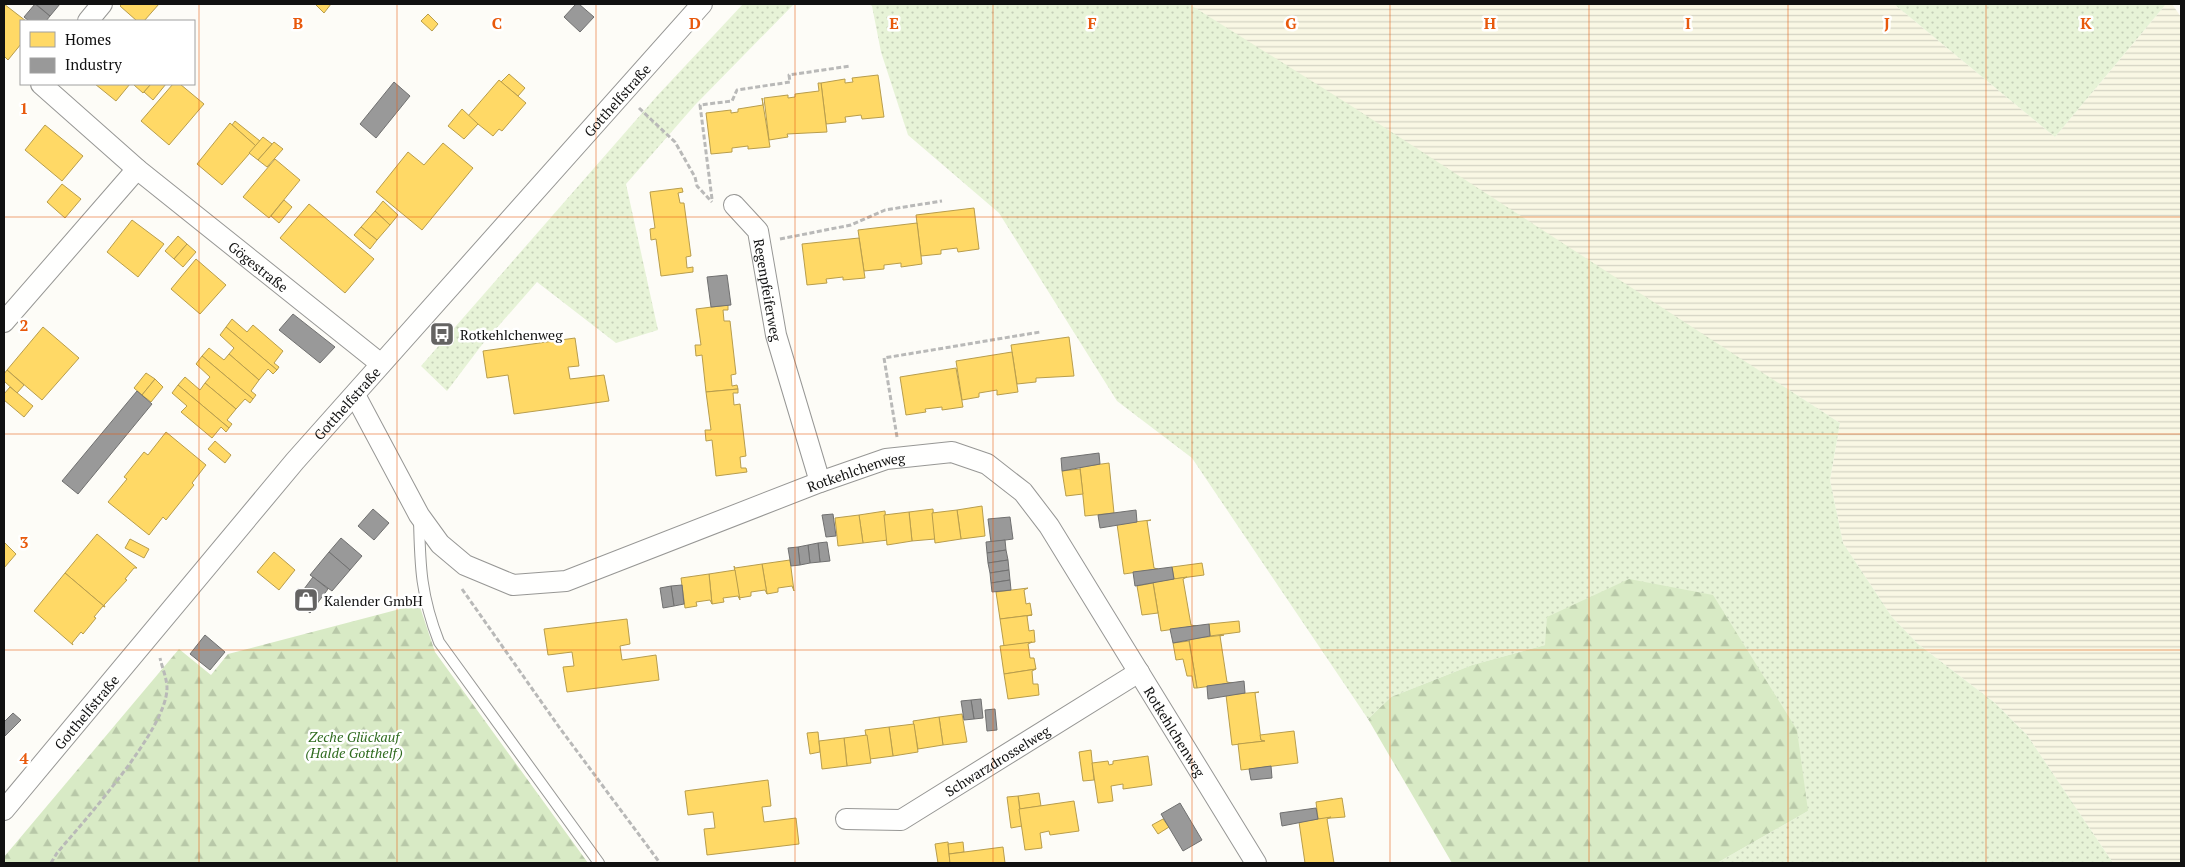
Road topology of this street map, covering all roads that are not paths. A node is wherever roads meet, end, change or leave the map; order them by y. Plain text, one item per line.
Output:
1 (102, 4) edge
2 (699, 4) edge
3 (89, 20) edge
4 (42, 85) edge
5 (137, 169) junction
6 (734, 205) road end
7 (4, 322) edge
8 (381, 364) junction
9 (355, 395) junction
10 (820, 482) junction
11 (419, 515) junction
12 (1139, 672) junction
13 (4, 810) edge
14 (846, 819) dead end
15 (599, 863) edge
16 (1256, 863) edge

1 - 3 street
2 - 8 street, Gotthelfstraße
4 - 5 street, Gögestraße
5 - 7 street
5 - 8 street, Gögestraße
6 - 10 street, Regenpfeiferweg
8 - 9 street, Gotthelfstraße
9 - 11 street, Rotkehlchenweg
9 - 13 street, Gotthelfstraße
10 - 11 street, Rotkehlchenweg
10 - 12 street, Rotkehlchenweg
11 - 15 lane
12 - 14 street, Schwarzdrosselweg
12 - 16 street, Rotkehlchenweg

